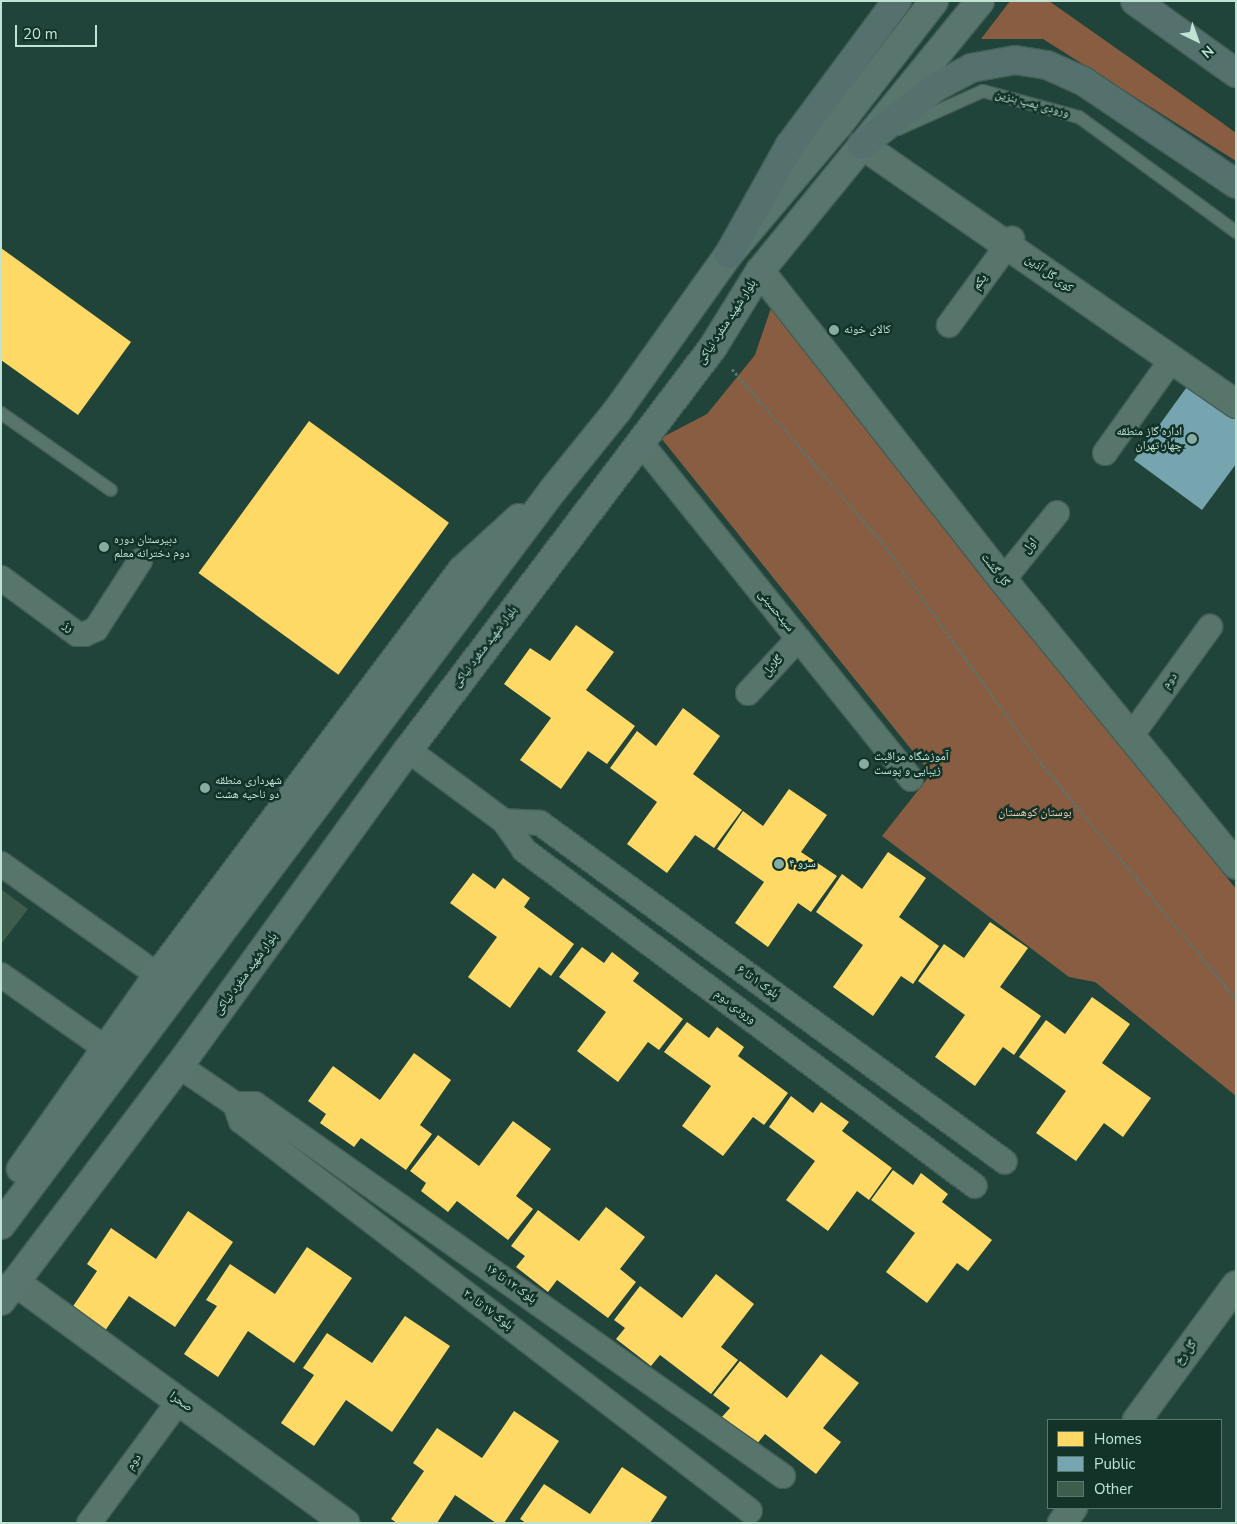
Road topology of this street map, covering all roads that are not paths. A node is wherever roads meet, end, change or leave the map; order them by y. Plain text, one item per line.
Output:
1 (897, 1) edge
2 (934, 1) edge
3 (980, 1) edge
4 (1135, 1) edge
5 (1236, 73) edge
6 (862, 145) junction
7 (1236, 184) edge
8 (1236, 232) edge
9 (1009, 242) junction
10 (729, 254) junction
11 (760, 271) junction
12 (949, 325) dead end
13 (1172, 359) junction
14 (1236, 404) edge
15 (1, 413) edge
16 (641, 443) junction
17 (1105, 453) dead end
18 (110, 490) dead end
19 (553, 490) junction
20 (1057, 512) dead end
21 (140, 561) dead end
22 (1, 578) edge
23 (1003, 580) junction
24 (1210, 627) dead end
25 (798, 639) junction
26 (748, 693) dead end
27 (1131, 736) junction
28 (408, 750) junction
29 (911, 780) dead end
30 (504, 821) junction
31 (1, 864) edge
32 (1236, 864) edge
33 (1, 975) edge
34 (158, 975) junction
35 (105, 1048) junction
36 (179, 1066) junction
37 (235, 1104) junction
38 (1005, 1162) dead end
39 (975, 1186) dead end
40 (1, 1203) edge
41 (1, 1225) edge
42 (1236, 1285) edge
43 (8, 1292) edge
44 (178, 1401) junction
45 (1138, 1419) edge
46 (783, 1476) dead end
47 (1072, 1509) edge
48 (750, 1511) dead end
49 (90, 1523) edge
50 (346, 1523) edge
51 (1062, 1523) edge

1 - 10 highway
2 - 10 main road
3 - 6 main road, بلوار شهید منفرد نیاکی
4 - 5 highway
6 - 7 highway
6 - 8 lane, ورودی پمپ بنزین
6 - 9 street, کوی گل آذین
6 - 11 main road, بلوار شهید منفرد نیاکی
9 - 12 street, یکم
9 - 13 street, کوی گل آذین
10 - 19 main road
11 - 16 main road, بلوار شهید منفرد نیاکی
11 - 23 street, گل گشت
13 - 14 street, کوی گل آذین
13 - 17 street
15 - 18 lane
16 - 25 street, سیدحسینی
16 - 28 main road, بلوار شهید منفرد نیاکی
19 - 34 main road
19 - 41 main road
20 - 23 street, اول
21 - 22 street, رز
23 - 27 street, گل گشت
24 - 27 street, دوم
25 - 26 street, گلایل
25 - 29 street, سیدحسینی
27 - 32 street, گل گشت
28 - 30 street, ورودی دوم
28 - 36 main road, بلوار شهید منفرد نیاکی
30 - 38 street, بلوک ۱ تا ۶
30 - 39 street, ورودی دوم
31 - 34 street
33 - 35 street
34 - 35 main road
35 - 40 main road
36 - 37 street
36 - 43 main road, بلوار شهید منفرد نیاکی
37 - 46 street, بلوک ۱۲ تا ۱۶
37 - 48 street, بلوک ۱۷ تا ۲۰
42 - 45 street, گل رخ
43 - 44 street, صحرا
44 - 49 street, دوم
44 - 50 street, صحرا
47 - 51 street

